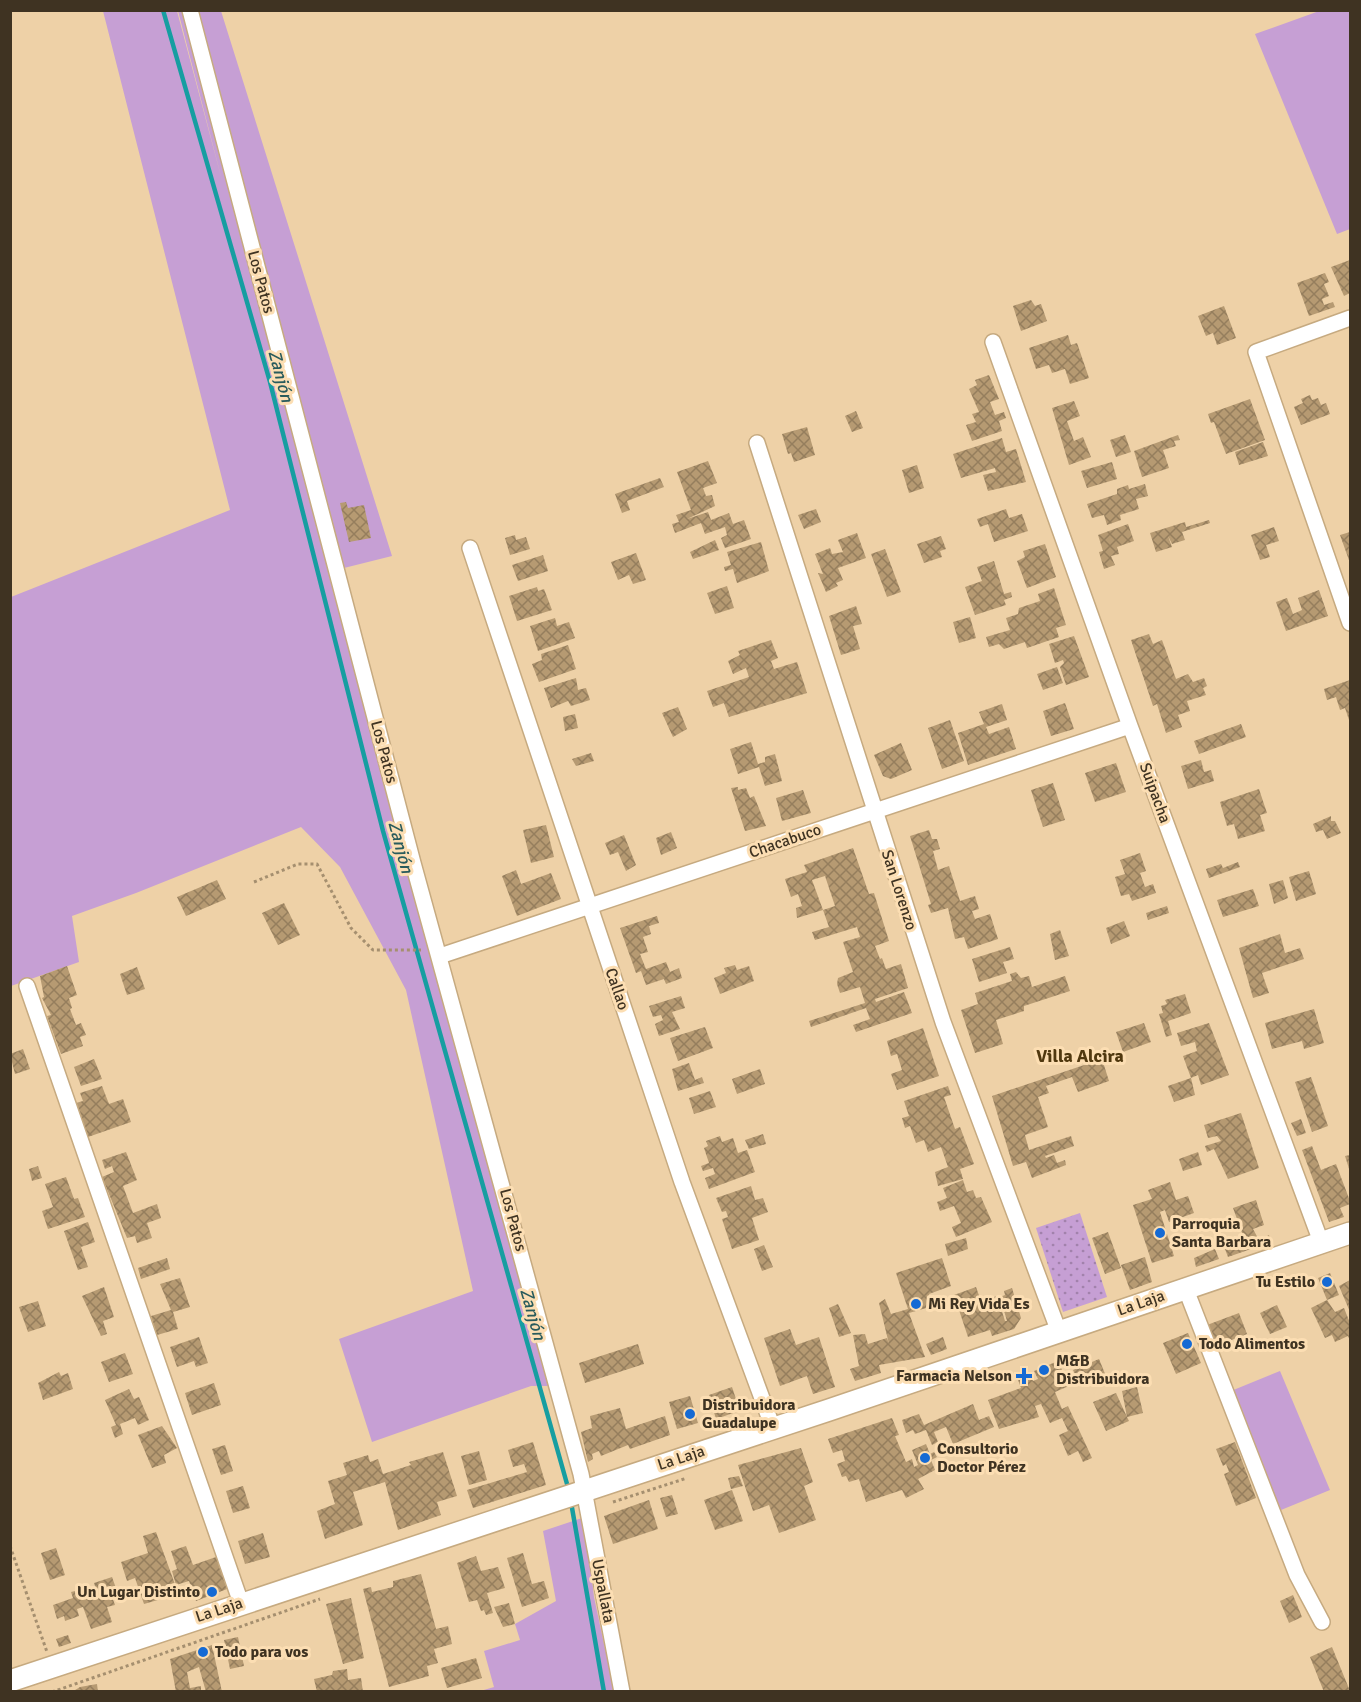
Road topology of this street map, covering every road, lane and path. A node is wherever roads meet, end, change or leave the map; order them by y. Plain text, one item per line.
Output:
1 (190, 10) edge
2 (1350, 318) edge
3 (993, 342) dead end
4 (757, 443) dead end
5 (470, 548) dead end
6 (1350, 623) edge
7 (1130, 726) junction
8 (873, 811) junction
9 (254, 882) dead end
10 (590, 906) junction
11 (439, 951) junction
12 (27, 986) dead end
13 (1350, 1233) edge
14 (1321, 1242) junction
15 (1185, 1287) junction
16 (1059, 1332) junction
17 (773, 1428) junction
18 (584, 1491) junction
19 (10, 1546) edge
20 (241, 1603) junction
21 (1322, 1622) dead end
22 (52, 1666) junction
23 (10, 1681) edge
24 (622, 1692) edge

1 - 11 street, Los Patos
2 - 6 street
3 - 7 street, Suipacha
4 - 8 street, San Lorenzo
5 - 10 street, Callao
7 - 8 street, Chacabuco
7 - 14 street, Suipacha
8 - 10 street, Chacabuco
8 - 16 street, San Lorenzo
9 - 11 path
10 - 11 street, Chacabuco
10 - 17 street, Callao
11 - 18 street, Los Patos
12 - 20 street
13 - 14 main road, La Laja
14 - 15 main road, La Laja
15 - 16 main road, La Laja
15 - 21 street
16 - 17 main road, La Laja
17 - 18 main road, La Laja
18 - 20 main road, La Laja
18 - 24 street, Uspallata
19 - 22 path
20 - 22 main road, La Laja
22 - 23 main road, La Laja

